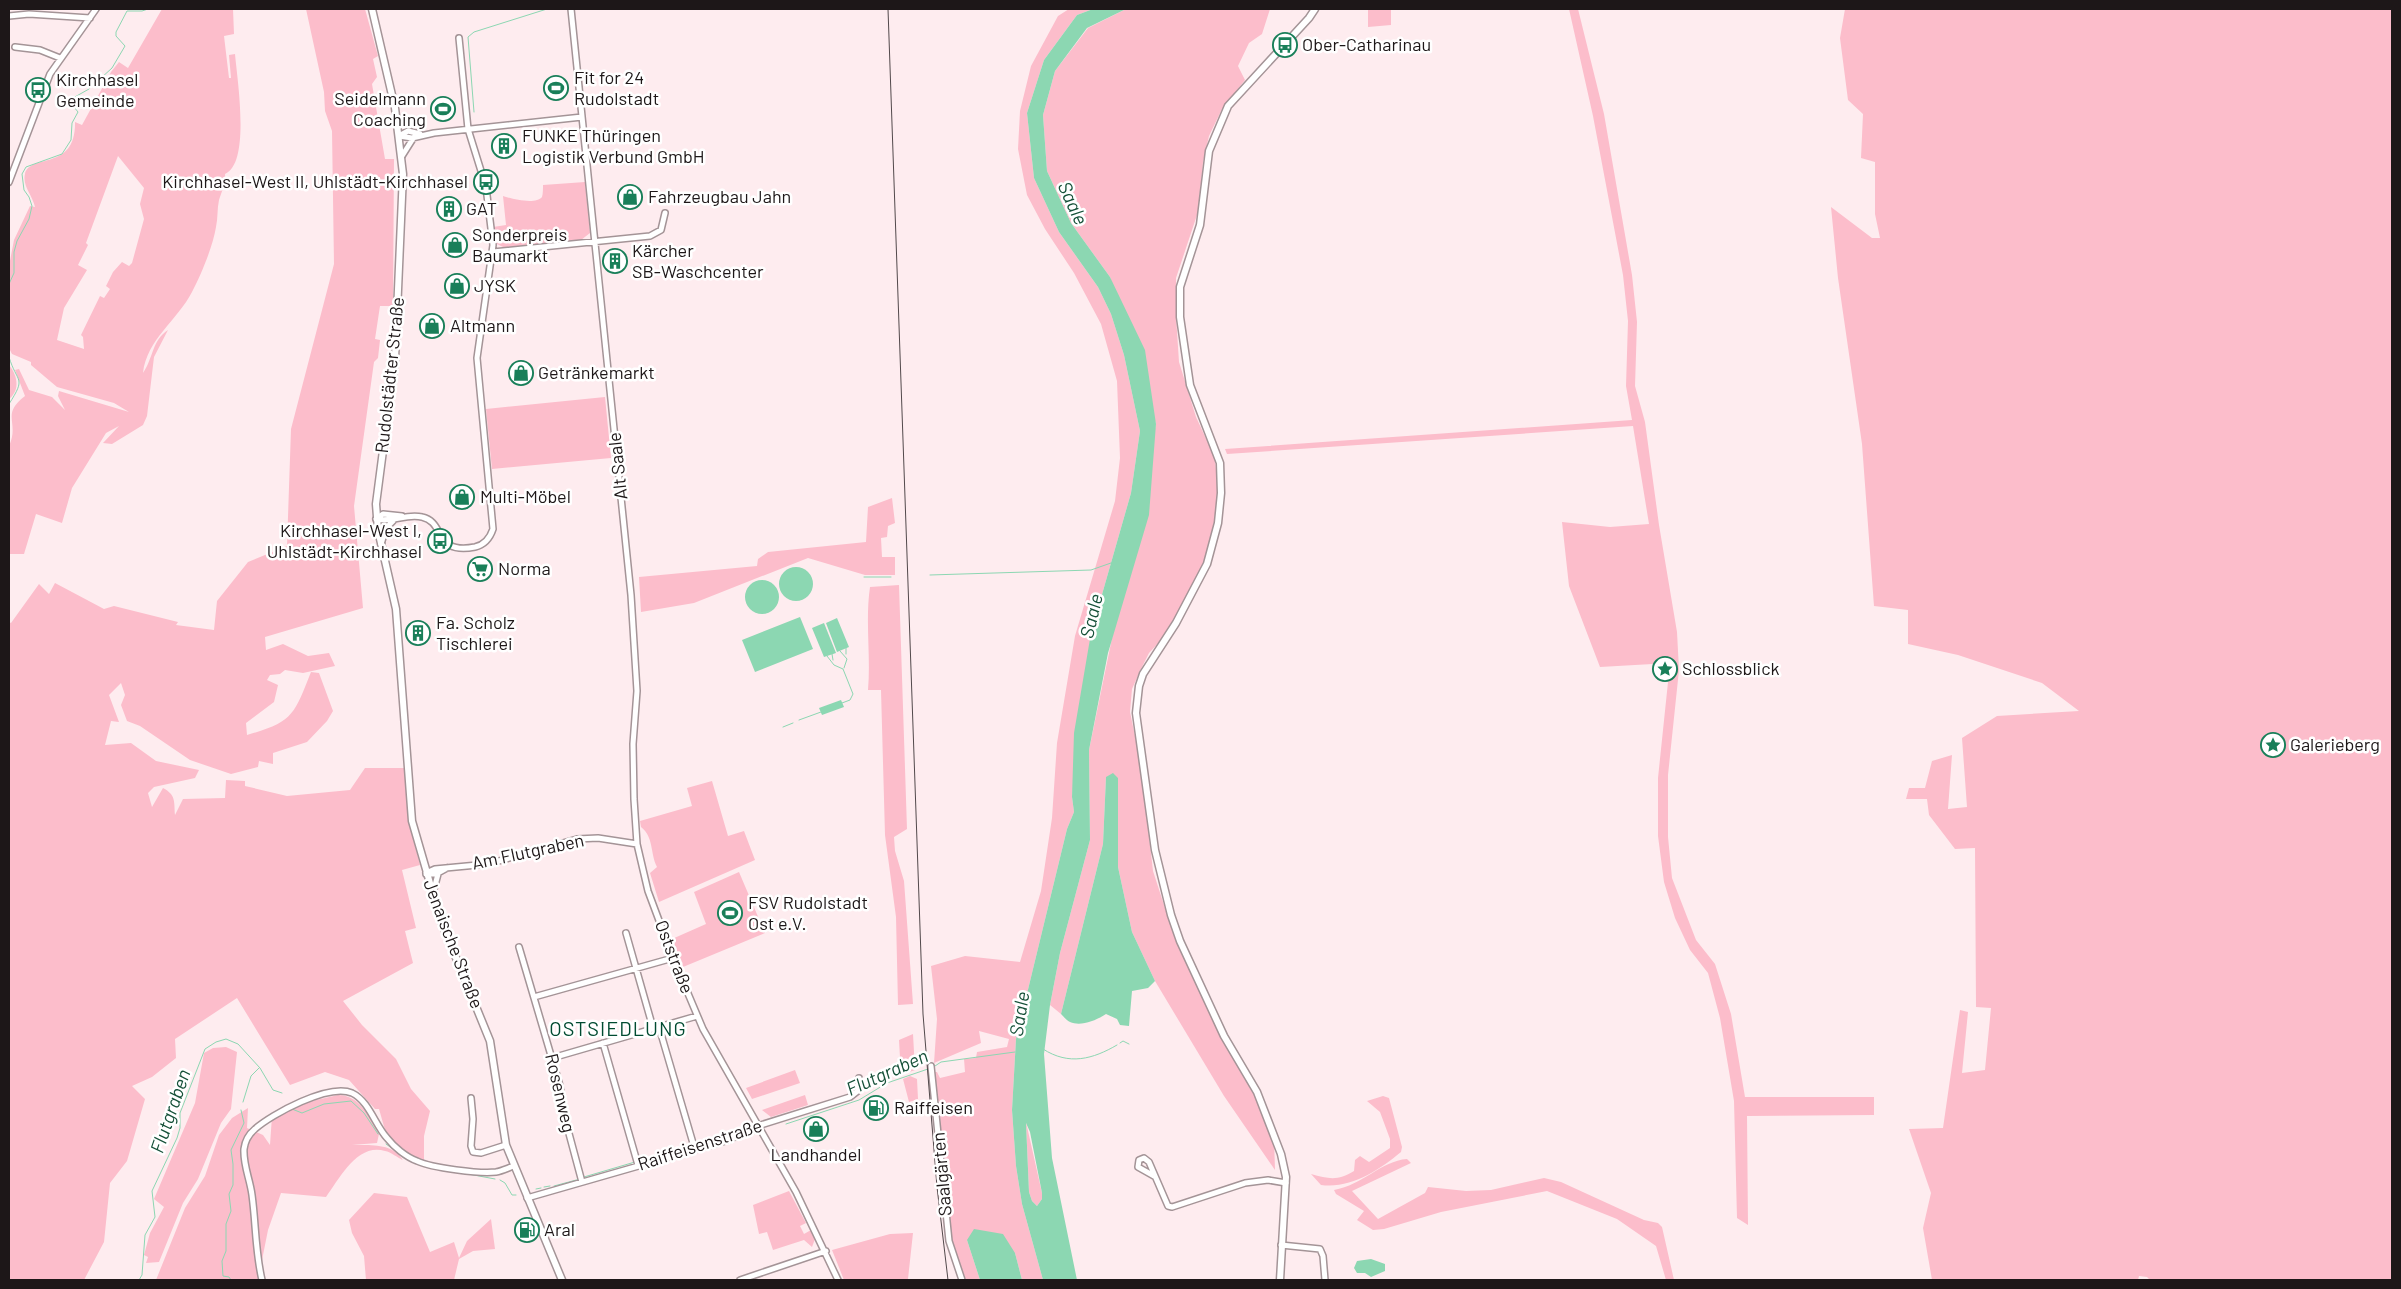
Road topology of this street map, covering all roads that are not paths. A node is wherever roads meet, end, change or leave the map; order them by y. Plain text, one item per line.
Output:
1 (96, 9) edge
2 (372, 9) edge
3 (571, 9) edge
4 (1315, 9) edge
5 (51, 12) edge
6 (9, 16) edge
7 (90, 18) junction
8 (459, 38) dead end
9 (15, 47) dead end
10 (60, 58) junction
11 (582, 117) junction
12 (468, 129) junction
13 (421, 135) junction
14 (399, 136) junction
15 (414, 138) junction
16 (402, 156) junction
17 (9, 182) edge
18 (665, 213) dead end
19 (595, 242) junction
20 (493, 252) junction
21 (402, 516) junction
22 (376, 519) junction
23 (393, 520) junction
24 (381, 544) junction
25 (637, 691) joint
26 (405, 742) joint
27 (637, 844) junction
28 (448, 868) junction
29 (426, 874) junction
30 (438, 874) junction
31 (432, 896) junction
32 (626, 933) dead end
33 (519, 947) dead end
34 (673, 958) junction
35 (637, 968) junction
36 (534, 997) junction
37 (697, 1016) junction
38 (656, 1028) junction
39 (603, 1043) junction
40 (552, 1058) junction
41 (931, 1068) dead end
42 (859, 1078) dead end
43 (471, 1098) dead end
44 (760, 1126) junction
45 (506, 1144) junction
46 (694, 1150) junction
47 (638, 1165) junction
48 (514, 1166) junction
49 (1154, 1176) dead end
50 (582, 1182) junction
51 (1286, 1183) junction
52 (527, 1198) junction
53 (1281, 1245) junction
54 (826, 1251) junction
55 (262, 1280) edge
56 (562, 1280) edge
57 (740, 1280) edge
58 (838, 1280) edge
59 (962, 1280) edge
60 (1280, 1280) edge
61 (1325, 1280) edge

1 - 7 street
2 - 14 main road, Rudolstädter Straße
3 - 11 street, Alt Saale
4 - 51 main road
5 - 6 street
5 - 7 street
7 - 10 street
8 - 12 street
9 - 10 street
10 - 17 street
11 - 12 street
11 - 19 street, Alt Saale
12 - 13 street
12 - 20 street
13 - 14 street
13 - 15 street
14 - 15 street
14 - 16 main road, Rudolstädter Straße
15 - 16 street
16 - 22 main road, Rudolstädter Straße
18 - 19 street
19 - 20 street
19 - 25 street, Alt Saale
20 - 21 street
21 - 22 street
21 - 23 street
22 - 23 street
22 - 24 main road, Rudolstädter Straße
23 - 24 street
24 - 26 main road, Rudolstädter Straße
25 - 27 street, Oststraße
26 - 29 main road, Jenaische Straße
27 - 28 street, Am Flutgraben
27 - 34 street, Oststraße
28 - 29 street, Am Flutgraben
28 - 30 street, Am Flutgraben
29 - 30 street
29 - 31 main road, Jenaische Straße
30 - 31 street
31 - 45 main road, Jenaische Straße
32 - 35 street
33 - 36 street, Rosenweg
34 - 35 street
34 - 37 street, Oststraße
35 - 36 street
35 - 38 street
36 - 40 street, Rosenweg
37 - 38 street
37 - 44 street, Oststraße
38 - 39 street
38 - 46 street
39 - 40 street
39 - 47 street
40 - 50 street, Rosenweg
41 - 59 street, Saalgärten
42 - 44 street, Raiffeisenstraße
43 - 45 street
44 - 46 street, Raiffeisenstraße
44 - 54 street, Oststraße
45 - 48 main road, Jenaische Straße
46 - 47 street, Raiffeisenstraße
47 - 50 street, Raiffeisenstraße
48 - 52 main road, Jenaische Straße
48 - 55 street
49 - 51 street
50 - 52 street, Raiffeisenstraße
51 - 53 main road
52 - 56 main road, Jenaische Straße
53 - 60 main road
53 - 61 street
54 - 57 street
54 - 58 street, Oststraße

